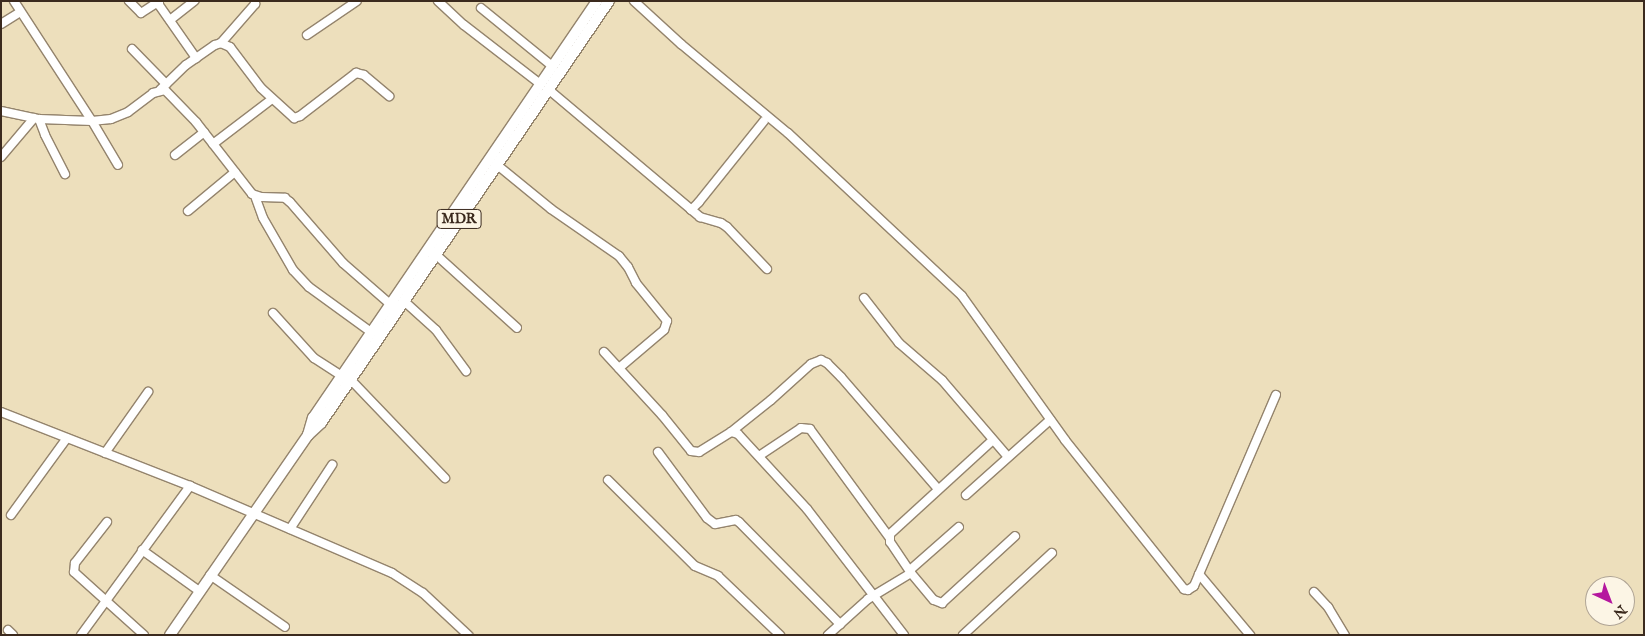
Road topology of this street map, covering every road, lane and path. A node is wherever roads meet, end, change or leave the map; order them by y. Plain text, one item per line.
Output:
1 (14, 1) edge
2 (129, 1) edge
3 (194, 1) edge
4 (255, 1) edge
5 (357, 1) edge
6 (438, 1) edge
7 (597, 1) edge
8 (609, 1) edge
9 (634, 1) edge
10 (158, 2) edge
11 (481, 8) dead end
12 (20, 12) junction
13 (170, 20) junction
14 (1, 24) edge
15 (307, 35) dead end
16 (221, 43) junction
17 (132, 49) dead end
18 (196, 58) junction
19 (552, 66) junction
20 (544, 86) junction
21 (163, 87) junction
22 (388, 96) dead end
23 (272, 99) junction
24 (532, 103) junction
25 (1, 111) edge
26 (36, 118) junction
27 (92, 121) junction
28 (764, 121) dead end
29 (204, 132) junction
30 (213, 144) junction
31 (175, 155) dead end
32 (1, 157) edge
33 (496, 164) junction
34 (118, 165) dead end
35 (235, 172) junction
36 (65, 174) dead end
37 (256, 196) junction
38 (691, 210) junction
39 (188, 211) dead end
40 (432, 251) junction
41 (767, 269) dead end
42 (864, 298) dead end
43 (404, 301) junction
44 (390, 304) junction
45 (273, 313) dead end
46 (517, 328) dead end
47 (371, 332) junction
48 (604, 352) dead end
49 (619, 368) junction
50 (466, 371) dead end
51 (346, 378) junction
52 (148, 392) dead end
53 (1276, 396) dead end
54 (1, 412) edge
55 (1050, 420) junction
56 (731, 432) junction
57 (67, 438) junction
58 (993, 440) junction
59 (658, 452) dead end
60 (105, 453) junction
61 (758, 456) junction
62 (1008, 457) junction
63 (332, 465) dead end
64 (445, 478) dead end
65 (608, 480) dead end
66 (190, 486) junction
67 (938, 489) junction
68 (966, 495) dead end
69 (252, 513) junction
70 (12, 515) dead end
71 (107, 522) dead end
72 (959, 527) dead end
73 (290, 529) junction
74 (1015, 536) dead end
75 (889, 537) junction
76 (142, 550) junction
77 (1052, 552) dead end
78 (911, 572) junction
79 (1199, 574) junction
80 (210, 575) junction
81 (199, 591) junction
82 (1314, 592) dead end
83 (872, 596) junction
84 (104, 601) junction
85 (840, 624) junction
86 (285, 627) dead end
87 (139, 633) edge
88 (81, 635) edge
89 (170, 635) edge
90 (468, 635) edge
91 (780, 635) edge
92 (828, 635) edge
93 (904, 635) edge
94 (963, 635) edge
95 (1250, 635) edge
96 (1345, 635) edge

1 - 12 street
2 - 10 street
3 - 13 street
4 - 16 street
5 - 15 street
6 - 20 street
7 - 19 main road, MDR
8 - 20 main road, MDR
9 - 55 street
10 - 13 street
11 - 19 street
12 - 14 street
12 - 27 street
13 - 18 street
16 - 18 street
16 - 23 street
17 - 21 street
18 - 21 street
19 - 20 main road, MDR
20 - 24 main road, MDR
20 - 38 street
21 - 27 street
21 - 29 street
22 - 23 street
23 - 30 street
24 - 33 main road, MDR
24 - 40 main road, MDR
25 - 26 street
26 - 27 street
26 - 32 street
26 - 36 street
27 - 34 street
28 - 38 street
29 - 30 street
29 - 31 street
30 - 35 street
33 - 40 main road, MDR
33 - 49 street
35 - 37 street
35 - 39 street
37 - 44 street
37 - 47 street
38 - 41 street
40 - 43 main road, MDR
40 - 44 main road, MDR
40 - 46 street
42 - 58 street
43 - 50 street
43 - 51 main road, MDR
44 - 47 main road, MDR
45 - 51 street
47 - 51 main road, MDR
48 - 49 street
49 - 56 street
51 - 64 street
51 - 69 main road, MDR
52 - 60 street
53 - 79 street
54 - 57 street
55 - 62 street
55 - 79 street
56 - 61 street
56 - 67 street
57 - 60 street
57 - 70 street
58 - 62 street
58 - 67 street
59 - 85 street
60 - 66 street
61 - 75 street
61 - 83 street
62 - 68 street
63 - 73 street
65 - 91 street
66 - 69 street
66 - 76 street
67 - 75 street
69 - 73 street
69 - 80 main road, MDR
71 - 84 street
72 - 78 street
73 - 90 street
74 - 78 street
75 - 78 street
76 - 81 street
76 - 84 street
77 - 94 street
78 - 83 street
79 - 95 street
80 - 81 main road, MDR
80 - 86 street
81 - 89 main road, MDR
82 - 96 street
83 - 85 street
83 - 93 street
84 - 87 street
84 - 88 street
85 - 92 street

